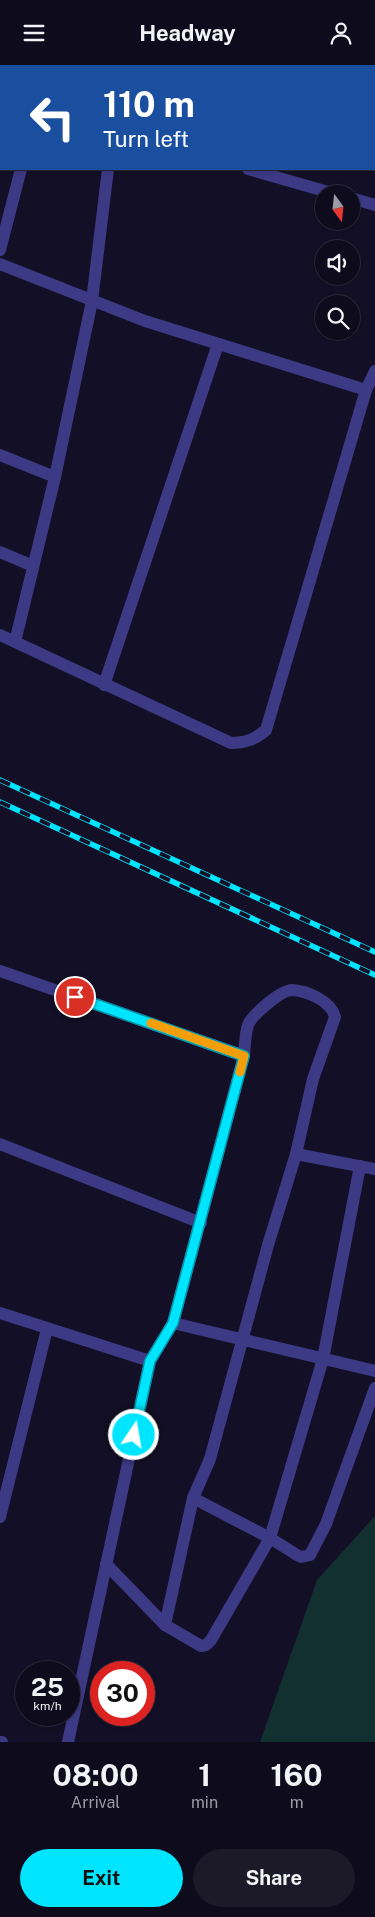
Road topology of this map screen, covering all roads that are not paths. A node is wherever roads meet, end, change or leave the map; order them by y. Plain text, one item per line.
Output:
1 (21, 170) edge
2 (108, 170) edge
3 (251, 170) edge
4 (315, 188) edge
5 (360, 201) edge
6 (375, 205) edge
7 (0, 250) edge
8 (0, 264) edge
9 (92, 301) junction
10 (218, 344) junction
11 (375, 371) edge
12 (366, 390) junction
13 (0, 455) edge
14 (55, 477) junction
15 (0, 552) edge
16 (33, 566) junction
17 (0, 635) edge
18 (15, 642) junction
19 (104, 685) junction
20 (0, 971) edge
21 (244, 1056) junction
22 (0, 1144) edge
23 (296, 1154) junction
24 (360, 1166) junction
25 (375, 1169) edge
26 (201, 1223) junction
27 (0, 1313) edge
28 (173, 1323) junction
29 (47, 1329) junction
30 (244, 1339) junction
31 (323, 1359) junction
32 (150, 1361) junction
33 (375, 1371) edge
34 (375, 1388) edge
35 (193, 1498) junction
36 (0, 1517) edge
37 (270, 1538) junction
38 (106, 1564) junction
39 (164, 1625) junction
40 (68, 1742) edge

1 - 7 street
2 - 9 street
3 - 4 street
5 - 6 street
8 - 9 street
9 - 10 street
9 - 14 street
10 - 12 street
10 - 19 street
11 - 12 street
12 - 19 street
13 - 14 street
14 - 16 street
15 - 16 street
16 - 18 street
17 - 18 street
18 - 19 street
20 - 21 street
21 - 23 street
21 - 26 street
22 - 26 street
23 - 24 street
23 - 30 street
24 - 25 street
24 - 31 street
26 - 28 street
27 - 29 street
28 - 30 street
28 - 32 street
29 - 32 street
29 - 36 street
30 - 31 street
30 - 35 street
31 - 33 street
31 - 37 street
32 - 38 street
34 - 37 street
35 - 37 street
35 - 39 street
37 - 39 street
38 - 39 street
38 - 40 street

